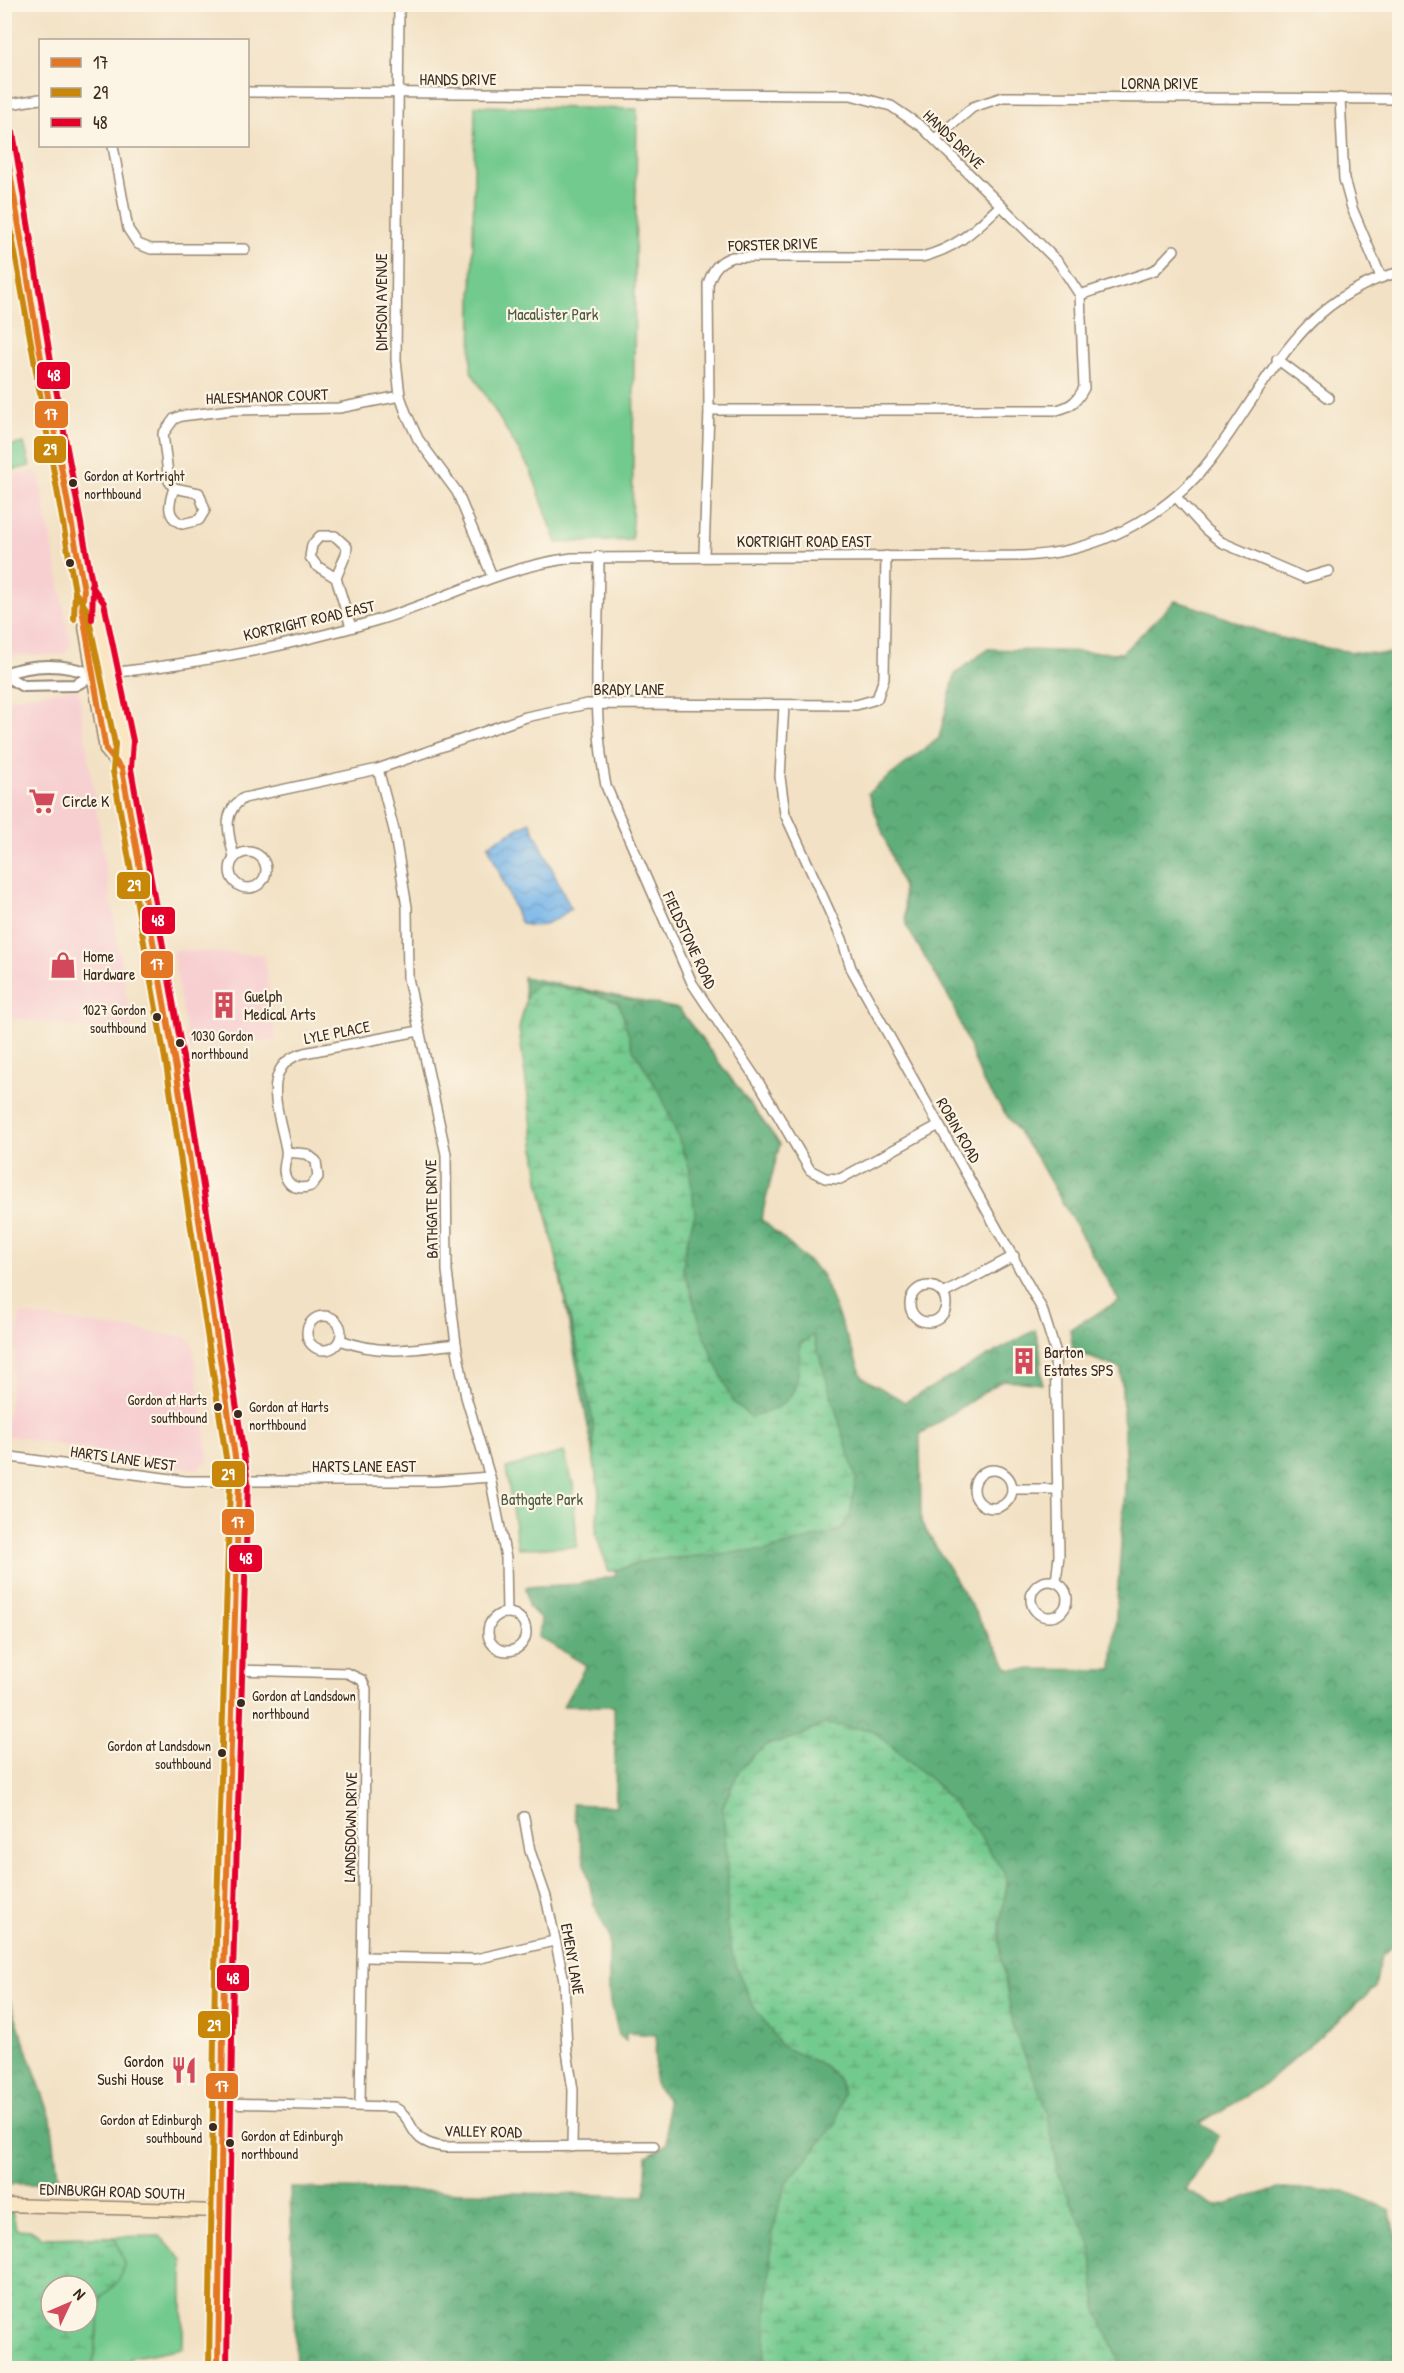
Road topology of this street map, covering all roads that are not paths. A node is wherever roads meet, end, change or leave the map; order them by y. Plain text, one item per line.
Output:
1 (399, 4) edge
2 (249, 92) edge
3 (398, 93) junction
4 (39, 99) edge
5 (1340, 99) junction
6 (1400, 99) edge
7 (4, 105) edge
8 (4, 133) edge
9 (934, 139) junction
10 (113, 147) edge
11 (1000, 206) junction
12 (245, 249) dead end
13 (1174, 250) dead end
14 (1400, 272) edge
15 (1381, 277) junction
16 (1080, 295) junction
17 (1277, 359) junction
18 (400, 396) junction
19 (1329, 398) dead end
20 (709, 410) junction
21 (174, 488) junction
22 (1176, 497) junction
23 (704, 555) junction
24 (599, 556) junction
25 (886, 556) junction
26 (1329, 571) dead end
27 (492, 576) junction
28 (336, 578) junction
29 (84, 590) junction
30 (351, 627) junction
31 (110, 673) junction
32 (4, 675) edge
33 (94, 675) junction
34 (597, 703) junction
35 (784, 705) junction
36 (378, 769) junction
37 (122, 770) junction
38 (234, 857) junction
39 (419, 1030) junction
40 (939, 1125) junction
41 (287, 1152) junction
42 (1014, 1256) junction
43 (943, 1294) dead end
44 (340, 1340) dead end
45 (456, 1344) junction
46 (4, 1456) edge
47 (490, 1477) junction
48 (238, 1483) junction
49 (1012, 1489) junction
50 (1057, 1489) junction
51 (1056, 1582) junction
52 (507, 1613) junction
53 (234, 1671) junction
54 (524, 1817) dead end
55 (554, 1941) junction
56 (363, 1957) junction
57 (222, 2103) junction
58 (360, 2105) junction
59 (654, 2146) dead end
60 (572, 2147) junction
61 (4, 2205) edge
62 (219, 2211) junction
63 (218, 2368) edge

1 - 3 street, DIMSON AVENUE
2 - 3 street, HANDS DRIVE
3 - 9 street, HANDS DRIVE
3 - 18 street, DIMSON AVENUE
4 - 7 street
5 - 6 street, LORNA DRIVE
5 - 9 street, LORNA DRIVE
5 - 15 street
8 - 29 main road
9 - 11 street, HANDS DRIVE
10 - 12 street
11 - 16 street, HANDS DRIVE
11 - 20 street, FORSTER DRIVE
13 - 16 street
14 - 15 street, KORTRIGHT ROAD EAST
15 - 17 street, KORTRIGHT ROAD EAST
16 - 20 street
17 - 19 street
17 - 22 street, KORTRIGHT ROAD EAST
18 - 21 street, HALESMANOR COURT
18 - 27 street, DIMSON AVENUE
20 - 23 street, FORSTER DRIVE
21 - 21 street, HALESMANOR COURT
22 - 25 street, KORTRIGHT ROAD EAST
22 - 26 street
23 - 24 street, KORTRIGHT ROAD EAST
23 - 25 street, KORTRIGHT ROAD EAST
24 - 27 street, KORTRIGHT ROAD EAST
24 - 34 street, FIELDSTONE ROAD
25 - 35 street, BRADY LANE
27 - 30 street, KORTRIGHT ROAD EAST
28 - 28 street
28 - 30 street
29 - 31 main road
29 - 33 main road
30 - 31 street, KORTRIGHT ROAD EAST
31 - 33 street
31 - 37 main road
32 - 33 street
32 - 33 street
33 - 37 main road
34 - 35 street, BRADY LANE
34 - 36 street, BRADY LANE
34 - 40 street, FIELDSTONE ROAD
35 - 40 street, ROBIN ROAD
36 - 38 street, BRADY LANE
36 - 39 street, BATHGATE DRIVE
37 - 48 main road
38 - 38 street, BRADY LANE
39 - 41 street, LYLE PLACE
39 - 45 street, BATHGATE DRIVE
40 - 42 street, ROBIN ROAD
41 - 41 street, LYLE PLACE
42 - 43 street
42 - 50 street, ROBIN ROAD
44 - 45 street
45 - 47 street, BATHGATE DRIVE
46 - 48 street, HARTS LANE WEST
47 - 48 street, HARTS LANE EAST
47 - 52 street, BATHGATE DRIVE
48 - 53 main road
49 - 49 street
49 - 50 street
50 - 51 street, ROBIN ROAD
51 - 51 street, ROBIN ROAD
52 - 52 street
53 - 56 street, LANDSDOWN DRIVE
53 - 57 main road
54 - 55 street, EMENY LANE
55 - 56 street
55 - 60 street, EMENY LANE
56 - 58 street, LANDSDOWN DRIVE
57 - 58 street, VALLEY ROAD
57 - 62 main road
58 - 60 street, VALLEY ROAD
59 - 60 street, VALLEY ROAD
61 - 62 main road, EDINBURGH ROAD SOUTH
62 - 63 main road

